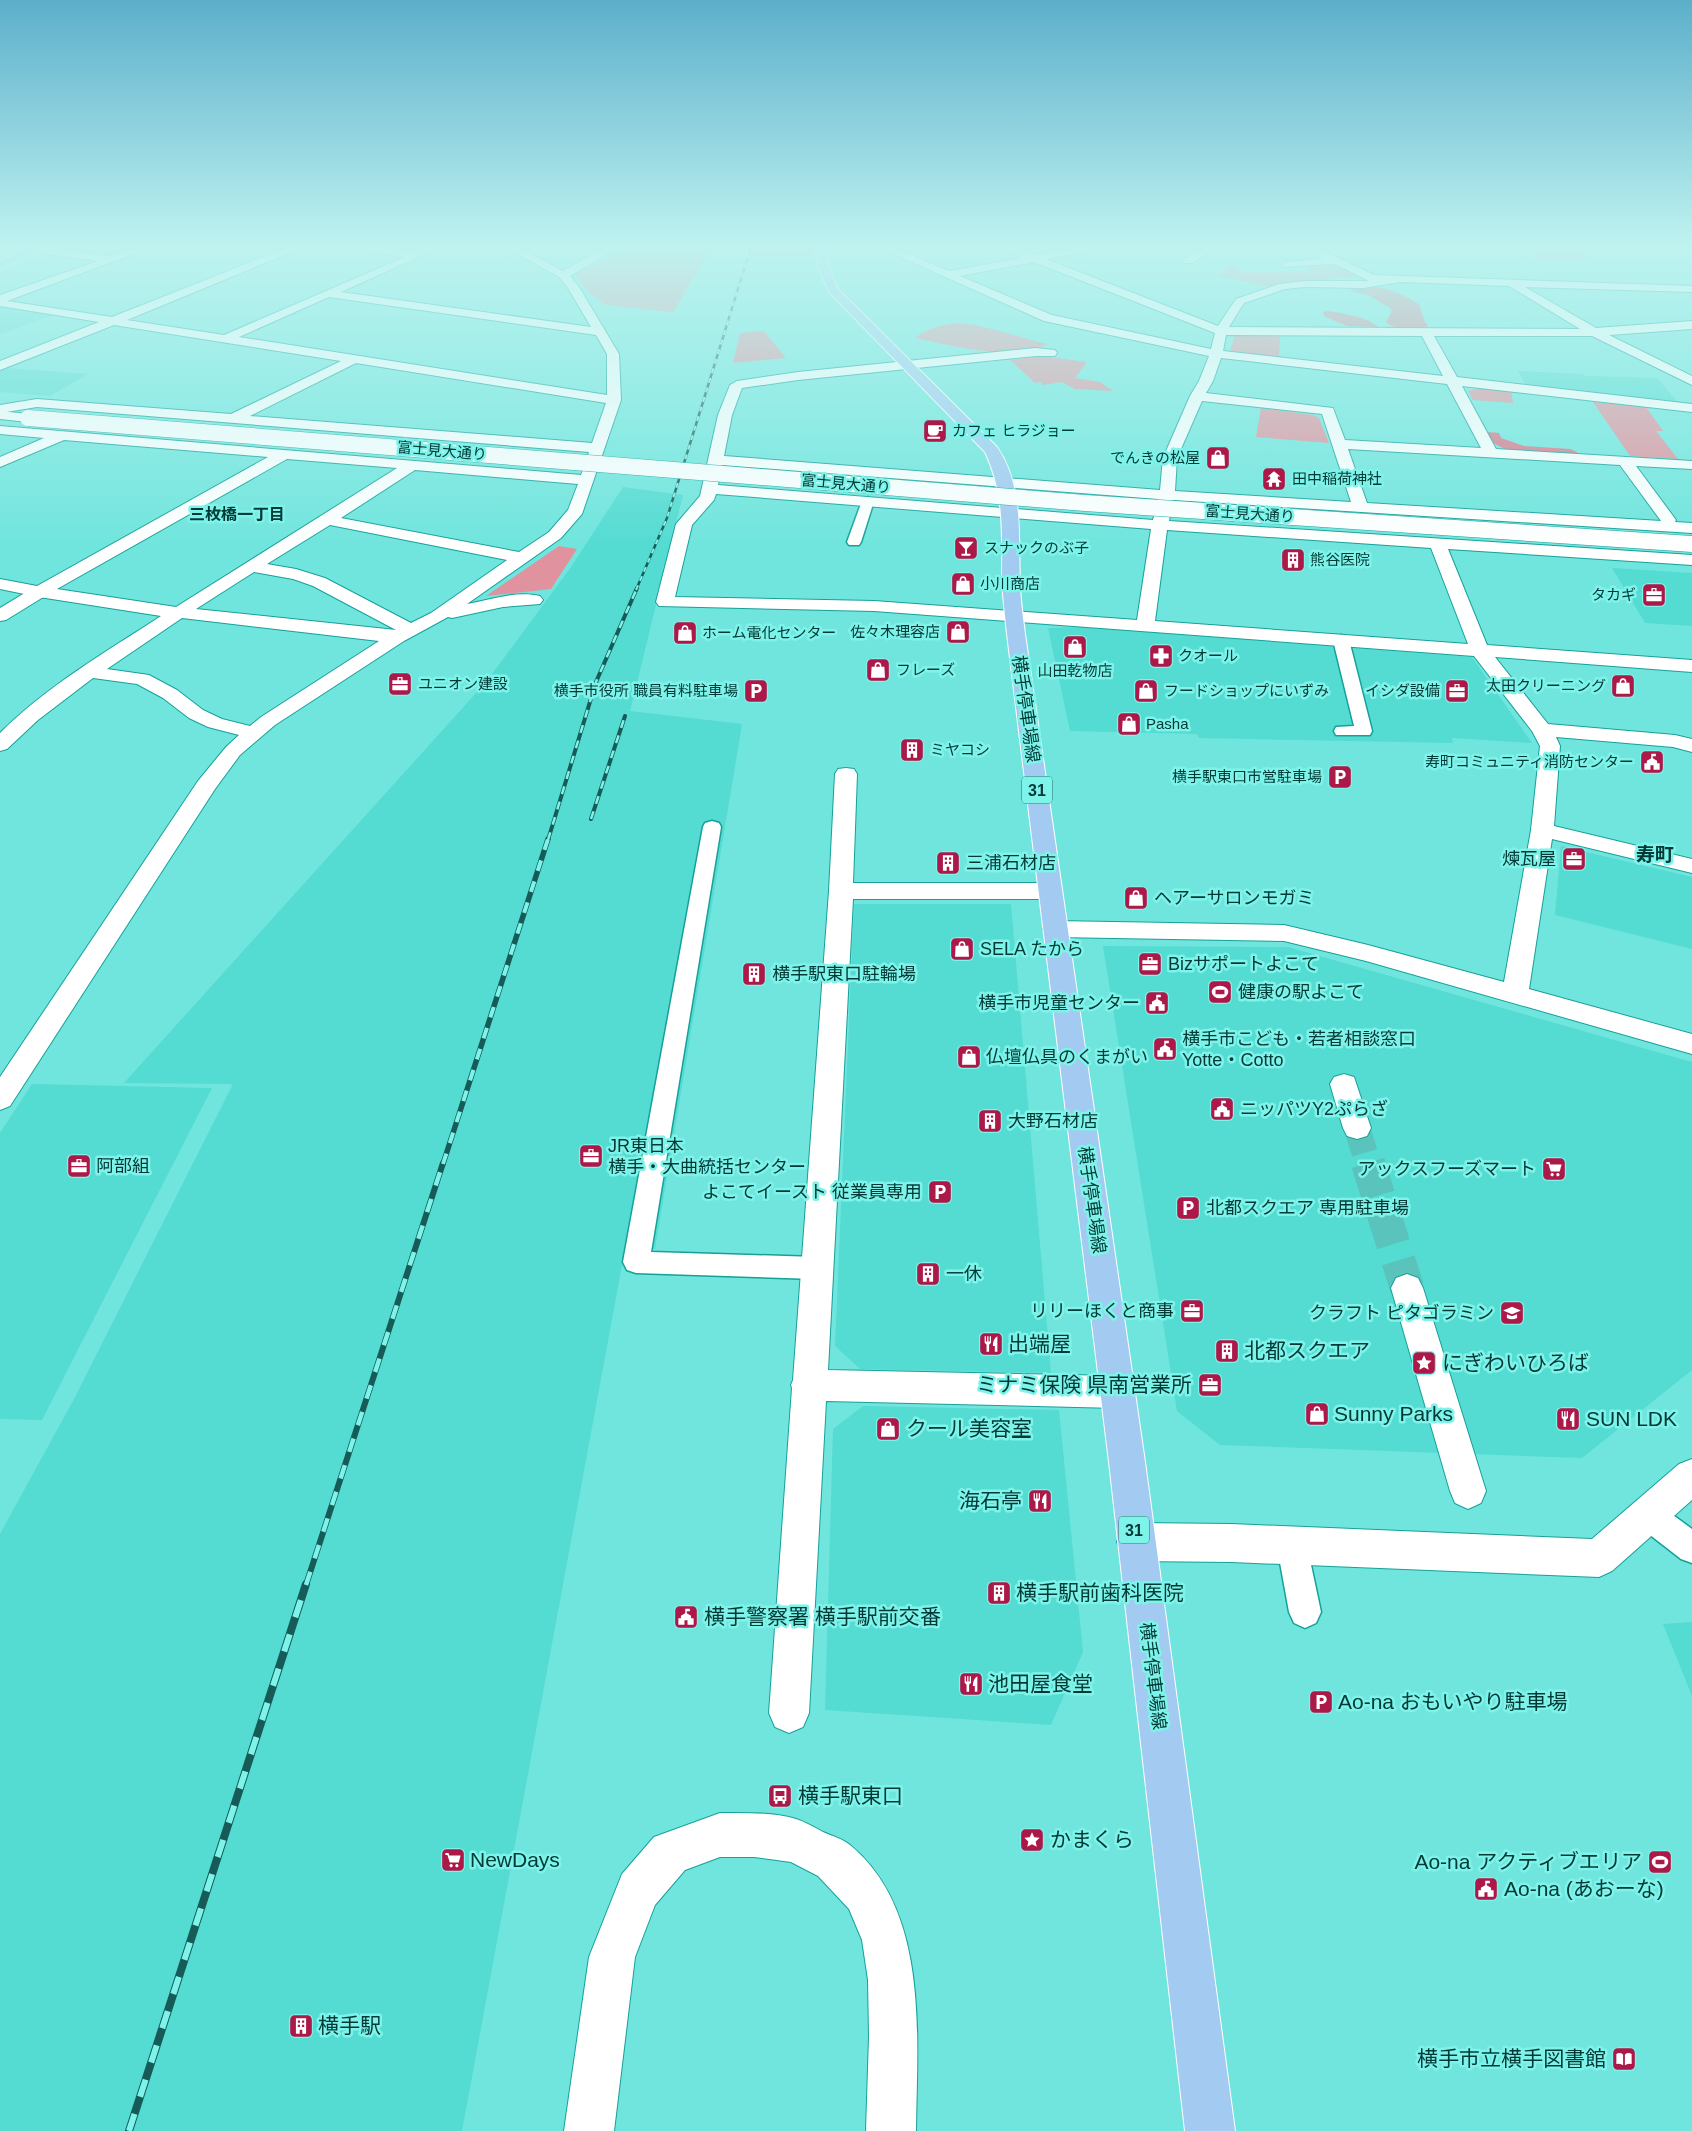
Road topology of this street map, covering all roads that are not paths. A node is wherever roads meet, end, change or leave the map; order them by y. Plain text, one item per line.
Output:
1 (50, 346) edge
2 (269, 346) edge
3 (608, 346) edge
4 (889, 346) edge
5 (1181, 346) edge
6 (1218, 346) edge
7 (1433, 346) edge
8 (1623, 346) edge
9 (1051, 353) dead end
10 (1216, 354) junction
11 (352, 360) junction
12 (0, 366) edge
13 (908, 366) junction
14 (1451, 381) junction
15 (1692, 381) edge
16 (1196, 396) junction
17 (614, 400) junction
18 (1692, 408) edge
19 (0, 409) edge
20 (0, 415) edge
21 (234, 418) junction
22 (0, 430) edge
23 (62, 435) junction
24 (1339, 444) junction
25 (597, 448) junction
26 (1491, 453) junction
27 (285, 454) junction
28 (715, 460) junction
29 (1625, 461) junction
30 (0, 463) edge
31 (414, 464) junction
32 (1692, 465) edge
33 (587, 480) junction
34 (1005, 482) junction
35 (710, 489) junction
36 (1166, 494) junction
37 (868, 501) junction
38 (1360, 506) junction
39 (1010, 513) junction
40 (328, 520) junction
41 (1668, 520) dead end
42 (1160, 524) junction
43 (1692, 528) edge
44 (854, 542) dead end
45 (1437, 543) junction
46 (1692, 544) edge
47 (522, 558) junction
48 (1692, 560) edge
49 (252, 567) junction
50 (0, 584) edge
51 (40, 592) junction
52 (534, 600) dead end
53 (178, 612) junction
54 (1014, 615) junction
55 (0, 616) edge
56 (436, 617) junction
57 (1145, 625) junction
58 (403, 634) junction
59 (1341, 640) junction
60 (1479, 650) junction
61 (1692, 666) edge
62 (89, 672) junction
63 (1542, 730) junction
64 (1342, 731) dead end
65 (254, 733) junction
66 (0, 745) edge
67 (1692, 746) edge
68 (846, 774) dead end
69 (712, 827) dead end
70 (1542, 830) junction
71 (1692, 866) edge
72 (841, 891) junction
73 (1050, 891) junction
74 (1055, 929) junction
75 (1514, 994) junction
76 (1692, 1044) edge
77 (1344, 1084) dead end
78 (0, 1099) edge
79 (1358, 1128) tunnel mouth
80 (816, 1268) junction
81 (1407, 1288) tunnel mouth
82 (808, 1385) junction
83 (1118, 1392) junction
84 (1692, 1476) edge
85 (1468, 1491) dead end
86 (1647, 1514) junction
87 (1136, 1542) junction
88 (1292, 1546) junction
89 (1692, 1548) edge
90 (1305, 1612) dead end
91 (789, 1713) dead end
92 (589, 2131) edge
93 (892, 2131) edge
94 (1210, 2131) edge

1 - 12 street
2 - 11 street
3 - 17 street
4 - 13 main road, 横手停車場線 / 31
5 - 10 street
6 - 10 street
7 - 14 street
8 - 15 street
9 - 13 street
10 - 14 street
10 - 16 street
11 - 17 street
11 - 21 street
13 - 28 street
13 - 34 main road, 横手停車場線 / 31
14 - 18 street
14 - 26 street
16 - 24 street
16 - 36 street
17 - 25 street
19 - 21 street
20 - 46 street, 富士見大通り, bridge
21 - 25 street
22 - 23 street
23 - 27 street
23 - 30 street
24 - 26 street
24 - 38 street
25 - 33 street
26 - 29 street
27 - 31 street
27 - 51 street
28 - 34 street
28 - 35 street
29 - 32 street
29 - 41 street
31 - 33 street
31 - 40 street
33 - 47 street
34 - 36 street
34 - 39 main road, 横手停車場線 / 31
35 - 37 street
35 - 54 street
36 - 38 street
36 - 42 street
37 - 39 street
37 - 44 lane
38 - 43 street
39 - 42 street
39 - 54 main road, 横手停車場線 / 31
40 - 47 street
40 - 49 street
42 - 45 street
42 - 57 street
45 - 48 street
45 - 60 street
47 - 56 street
49 - 53 street
49 - 58 street
50 - 51 street
51 - 53 street
51 - 55 street
52 - 56 street
53 - 58 street
53 - 62 street
54 - 57 street
54 - 73 main road, 横手停車場線 / 31
56 - 58 street
57 - 59 street
58 - 65 street
59 - 60 street
59 - 64 lane
60 - 61 street
60 - 63 street
62 - 65 street
62 - 66 street
63 - 67 street
63 - 70 street
65 - 78 street
68 - 72 street
69 - 80 lane
70 - 71 street
70 - 75 street
72 - 73 street
72 - 80 street
73 - 74 main road, 横手停車場線 / 31
74 - 75 street
74 - 83 main road, 横手停車場線 / 31
75 - 76 street
77 - 79 street
80 - 82 street
81 - 85 street
82 - 83 street
82 - 91 street
83 - 87 main road, 横手停車場線 / 31
84 - 86 street
86 - 88 street
86 - 89 lane
87 - 88 street
87 - 94 main road, 横手停車場線 / 31
88 - 90 lane
92 - 93 street

